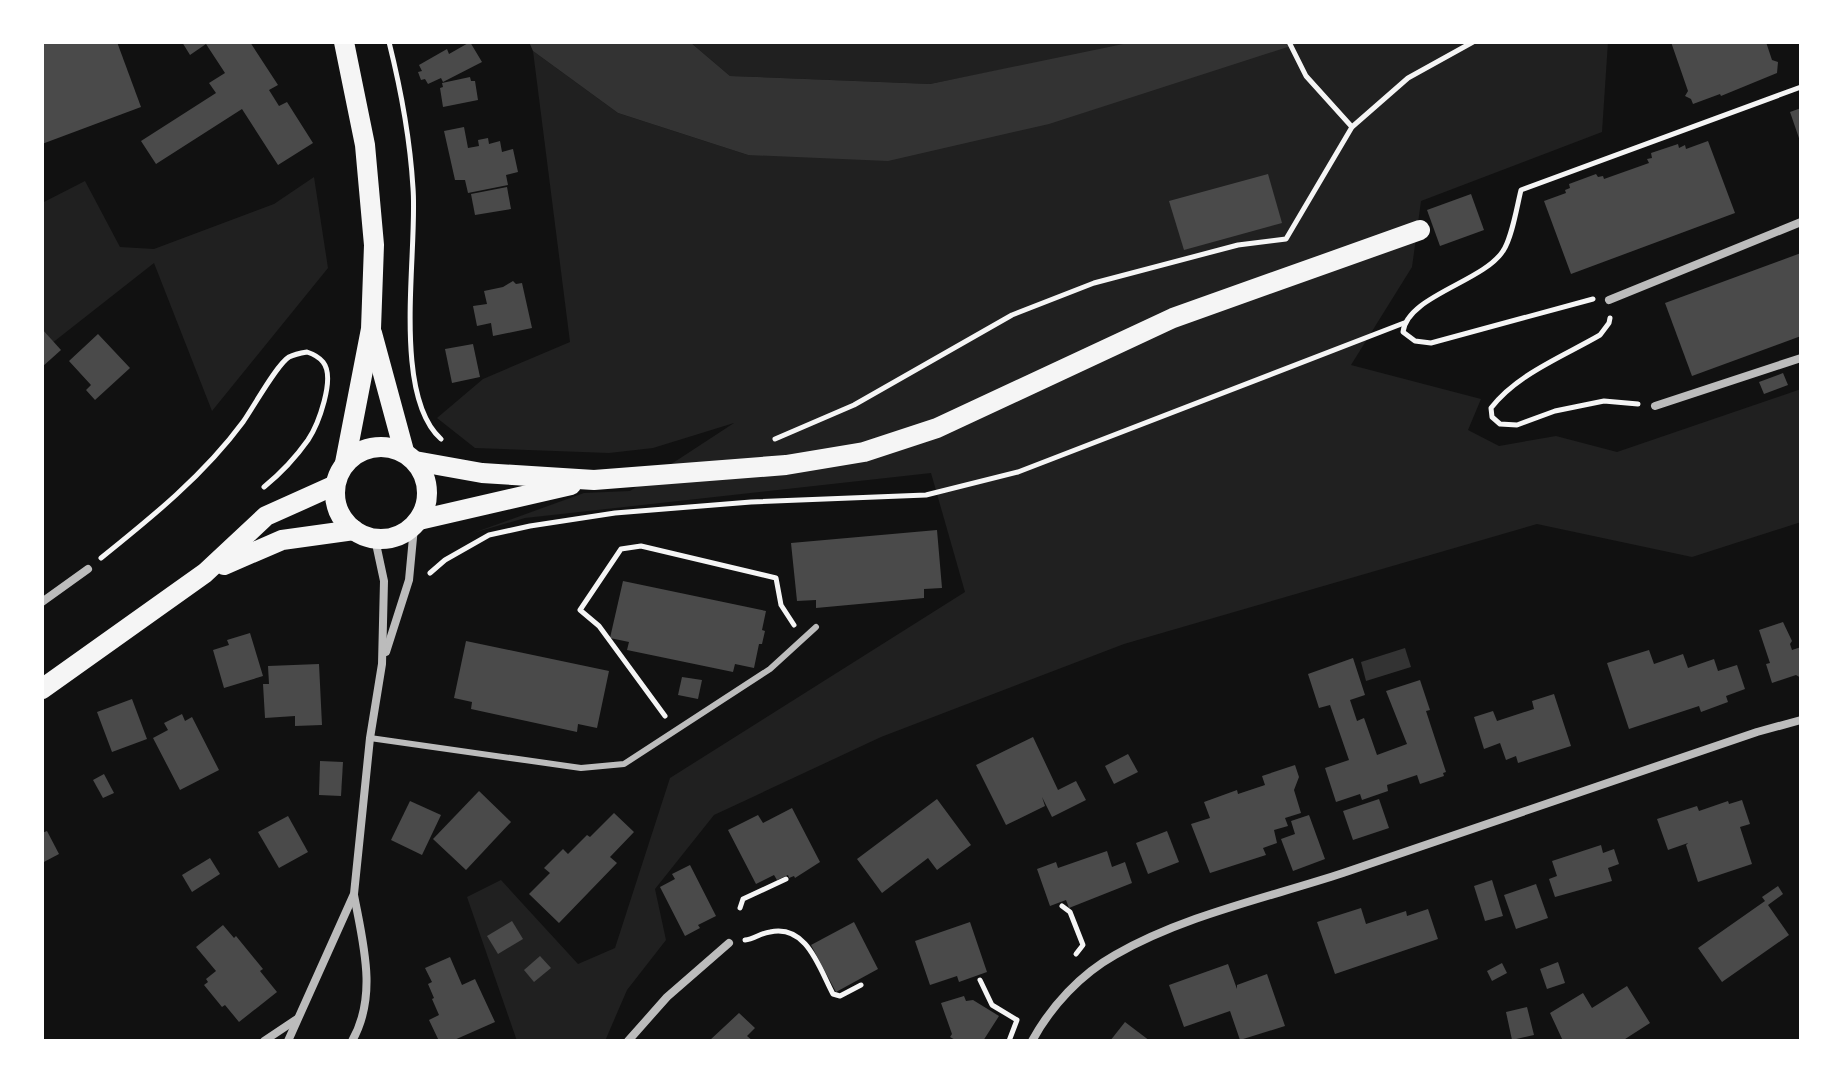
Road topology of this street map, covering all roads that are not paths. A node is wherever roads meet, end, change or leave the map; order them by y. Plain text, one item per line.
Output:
1 (344, 42) edge
2 (1801, 222) edge
3 (1420, 230) dead end
4 (1609, 300) road end
5 (371, 329) junction
6 (1801, 358) edge
7 (1655, 406) road end
8 (409, 456) junction
9 (345, 463) junction
10 (594, 480) junction
11 (335, 485) junction
12 (416, 523) junction
13 (354, 530) junction
14 (375, 539) junction
15 (88, 569) road end
16 (205, 573) junction
17 (42, 602) edge
18 (816, 627) dead end
19 (382, 664) junction
20 (42, 689) edge
21 (1801, 720) edge
22 (370, 738) junction
23 (354, 894) junction
24 (729, 943) road end
25 (301, 1016) junction
26 (264, 1041) edge
27 (288, 1041) edge
28 (352, 1041) edge
29 (628, 1041) edge
30 (1032, 1041) edge

1 - 5 main road
2 - 4 street
3 - 10 main road
5 - 8 main road
5 - 9 main road
6 - 7 street
8 - 9 main road
8 - 10 main road
8 - 12 main road
9 - 11 main road
10 - 12 main road
11 - 13 main road
11 - 16 main road
12 - 14 main road
12 - 19 street
13 - 14 main road
13 - 16 main road
14 - 19 street
15 - 17 street
16 - 20 main road
18 - 22 lane
19 - 22 street
21 - 30 street
22 - 23 street
23 - 25 street
23 - 28 street
24 - 29 street
25 - 26 street
25 - 27 street

